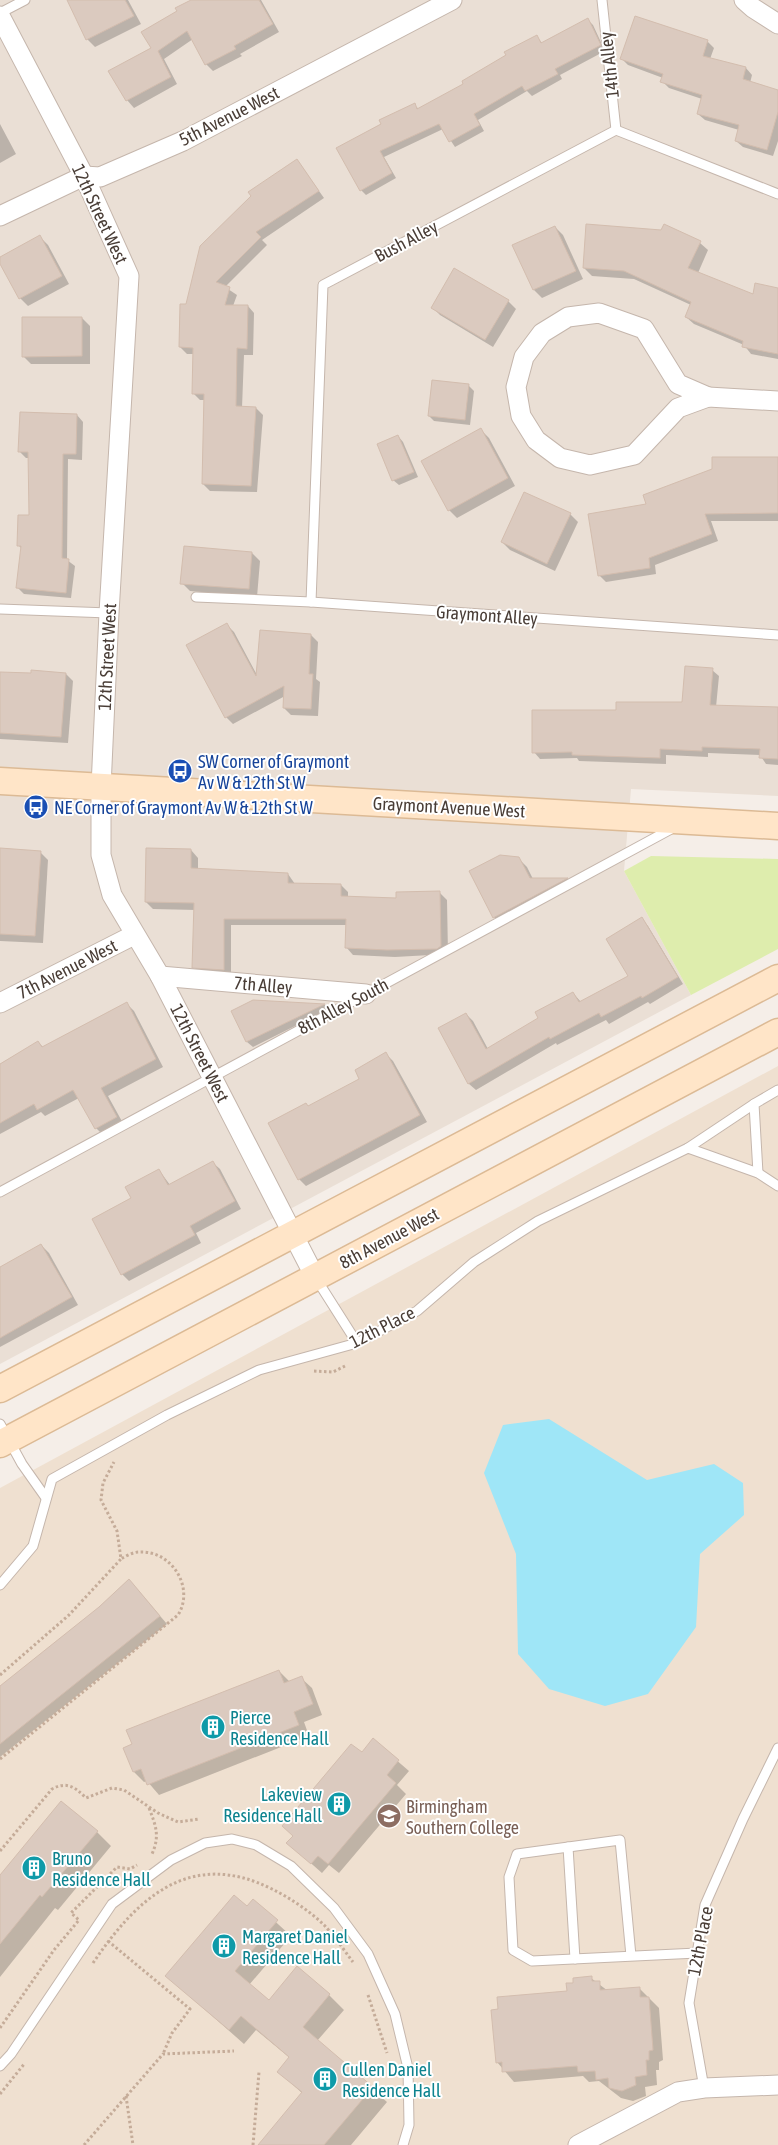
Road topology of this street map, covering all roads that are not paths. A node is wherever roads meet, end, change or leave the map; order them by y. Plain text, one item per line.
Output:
1 (25, 0) edge
2 (450, 0) edge
3 (602, 0) edge
4 (744, 0) edge
5 (0, 15) edge
6 (778, 24) edge
7 (616, 130) junction
8 (84, 176) junction
9 (778, 194) edge
10 (0, 216) edge
11 (708, 397) junction
12 (778, 400) edge
13 (196, 597) dead end
14 (311, 602) junction
15 (0, 609) edge
16 (109, 614) junction
17 (778, 635) edge
18 (0, 781) edge
19 (101, 787) junction
20 (686, 821) junction
21 (778, 826) edge
22 (134, 935) junction
23 (160, 976) junction
24 (778, 978) edge
25 (366, 994) junction
26 (0, 1004) edge
27 (778, 1032) edge
28 (212, 1077) junction
29 (778, 1090) edge
30 (754, 1104) junction
31 (688, 1148) junction
32 (758, 1172) junction
33 (778, 1186) edge
34 (0, 1192) edge
35 (293, 1235) junction
36 (315, 1277) junction
37 (357, 1343) junction
38 (0, 1389) edge
39 (3, 1436) edge
40 (46, 1498) junction
41 (0, 1585) edge
42 (778, 1748) edge
43 (568, 1847) junction
44 (698, 1953) junction
45 (631, 1956) junction
46 (575, 1959) junction
47 (0, 2066) edge
48 (778, 2085) edge
49 (704, 2088) junction
50 (403, 2145) edge
51 (578, 2145) edge

1 - 5 lane
2 - 8 street, 5th Avenue West
3 - 7 lane, 14th Alley
4 - 6 street
5 - 8 street, 12th Street West
7 - 9 lane
7 - 14 lane, Bush Alley
8 - 10 street, 5th Avenue West
8 - 16 street, 12th Street West
11 - 11 street
11 - 12 street
13 - 14 lane, Graymont Alley
14 - 17 lane, Graymont Alley
15 - 16 lane
16 - 19 street, 12th Street West
18 - 19 main road, Graymont Avenue West
19 - 20 main road, Graymont Avenue West
19 - 22 street, 12th Street West
20 - 21 main road, Graymont Avenue West
20 - 25 lane, 8th Alley South
22 - 23 street, 12th Street West
22 - 26 street, 7th Avenue West
23 - 25 street, 7th Alley
23 - 28 street, 12th Street West
24 - 35 main road
25 - 28 lane, 8th Alley South
27 - 36 main road, 8th Avenue West
28 - 34 lane, 8th Alley South
28 - 35 street, 12th Street West
29 - 30 lane, 12th Place
30 - 31 lane, 12th Place
30 - 32 lane
31 - 32 lane
31 - 37 lane, 12th Place
32 - 33 lane
35 - 36 street, 12th Street West
35 - 38 main road
36 - 37 lane
36 - 39 main road, 8th Avenue West
37 - 40 lane, 12th Place
39 - 40 lane
40 - 41 lane, 12th Place
42 - 44 lane, 12th Place
43 - 45 lane
43 - 46 lane
43 - 46 lane
44 - 45 lane
44 - 49 lane, 12th Place
45 - 46 lane
47 - 50 lane
48 - 49 street
49 - 51 street

